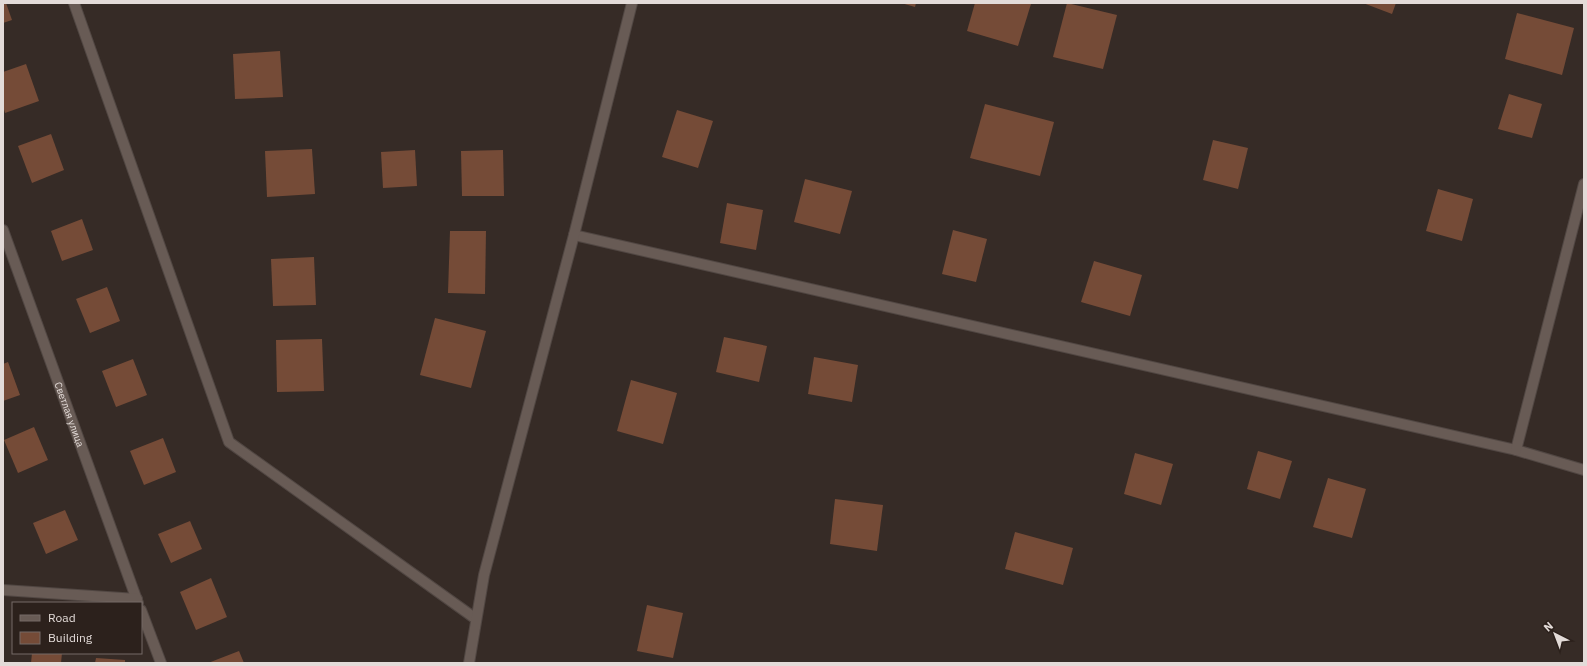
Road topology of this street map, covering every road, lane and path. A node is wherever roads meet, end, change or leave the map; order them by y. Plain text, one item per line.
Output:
1 (74, 3) edge
2 (632, 3) edge
3 (1584, 184) edge
4 (3, 230) edge
5 (574, 235) junction
6 (1516, 450) junction
7 (1584, 470) edge
8 (3, 590) edge
9 (138, 601) edge
10 (142, 613) edge
11 (476, 620) junction
12 (161, 663) edge
13 (469, 663) edge

1 - 11 street
2 - 5 street
3 - 6 street
4 - 9 street, Светлая улица
5 - 6 street
5 - 11 street
6 - 7 street
8 - 9 street, Светлая улица
10 - 12 street
11 - 13 street

